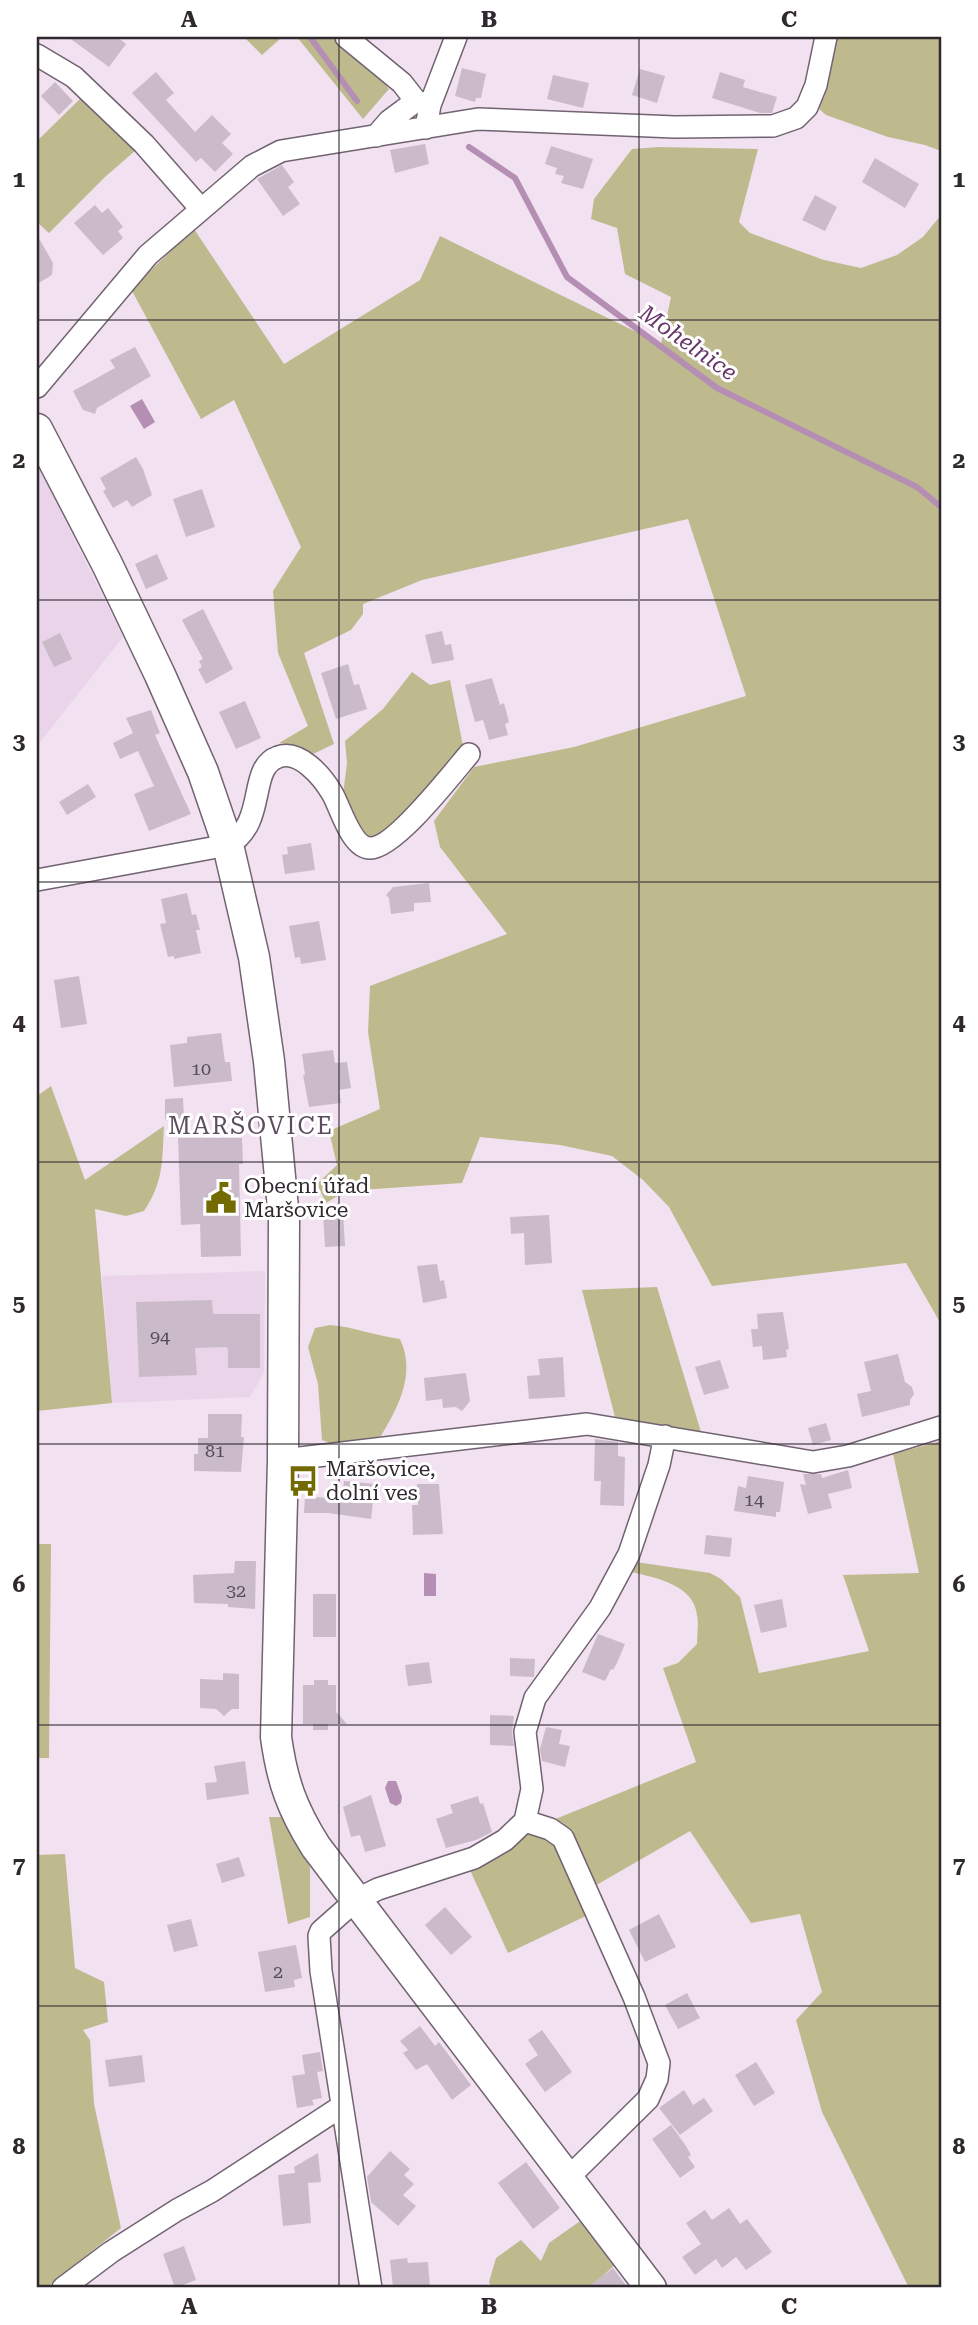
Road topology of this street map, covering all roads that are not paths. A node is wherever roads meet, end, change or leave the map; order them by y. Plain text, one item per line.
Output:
1 (346, 37) edge
2 (456, 37) edge
3 (827, 37) edge
4 (37, 55) edge
5 (423, 103) junction
6 (426, 128) junction
7 (376, 136) junction
8 (201, 209) junction
9 (37, 387) edge
10 (37, 429) edge
11 (469, 754) dead end
12 (228, 845) junction
13 (37, 880) edge
14 (941, 1427) edge
15 (665, 1436) junction
16 (283, 1460) junction
17 (525, 1821) junction
18 (356, 1900) junction
19 (342, 2106) junction
20 (568, 2178) junction
21 (63, 2288) edge
22 (371, 2288) edge
23 (650, 2288) edge

1 - 5 street
2 - 5 street
3 - 6 street
4 - 8 street
5 - 6 street
5 - 7 street
6 - 7 street
7 - 8 street
8 - 9 street
10 - 12 main road
11 - 12 street
12 - 13 street
12 - 16 main road
14 - 15 street
15 - 16 street
15 - 17 street
16 - 18 main road
17 - 18 street
17 - 20 street
18 - 19 street
18 - 20 main road
19 - 21 street
19 - 22 street
20 - 23 main road

